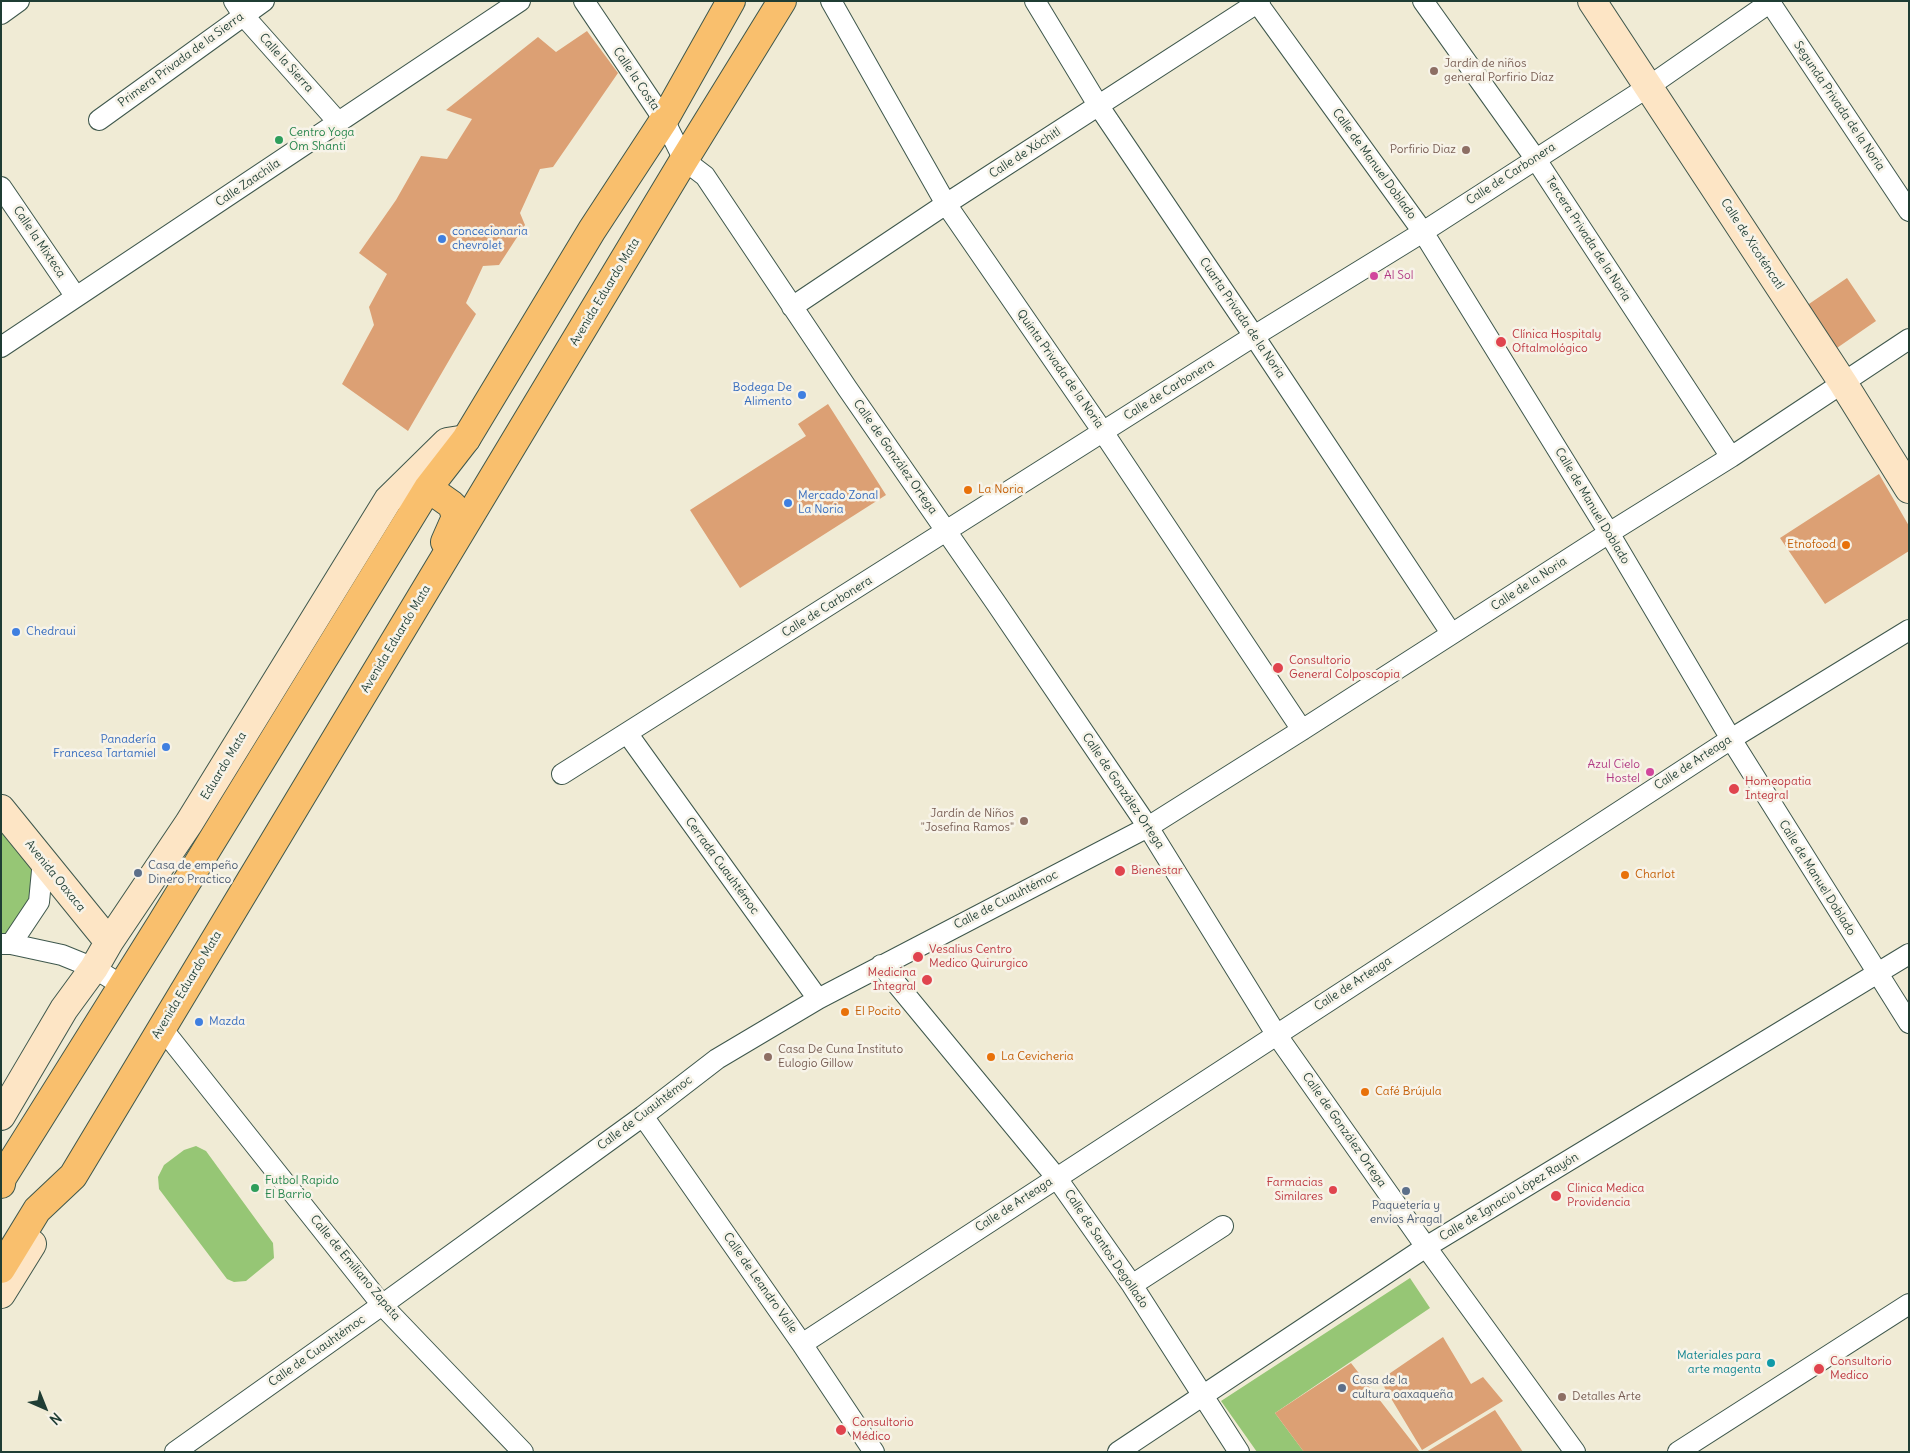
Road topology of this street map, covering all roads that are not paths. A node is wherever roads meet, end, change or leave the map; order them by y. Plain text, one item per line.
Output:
1 (19, 1) edge
2 (264, 1) edge
3 (520, 1) edge
4 (584, 1) edge
5 (731, 1) edge
6 (782, 1) edge
7 (831, 1) edge
8 (1035, 1) edge
9 (1423, 1) edge
10 (1592, 1) edge
11 (1257, 2) edge
12 (1770, 2) edge
13 (239, 8) edge
14 (1, 14) edge
15 (1648, 86) junction
16 (1098, 105) junction
17 (99, 120) dead end
18 (664, 120) junction
19 (340, 123) junction
20 (1535, 158) junction
21 (684, 160) junction
22 (1, 187) edge
23 (946, 204) junction
24 (1909, 211) edge
25 (1423, 232) junction
26 (76, 297) junction
27 (792, 307) junction
28 (1254, 336) junction
29 (1909, 338) edge
30 (1, 347) edge
31 (1843, 383) junction
32 (1103, 432) junction
33 (466, 439) junction
34 (1731, 457) junction
35 (428, 488) junction
36 (1909, 489) edge
37 (946, 532) junction
38 (1609, 533) junction
39 (404, 627) junction
40 (1909, 630) edge
41 (1451, 633) junction
42 (1302, 730) junction
43 (627, 733) junction
44 (1731, 739) junction
45 (562, 774) dead end
46 (5, 819) edge
47 (1148, 826) junction
48 (43, 860) junction
49 (109, 942) junction
50 (6, 944) edge
51 (1909, 954) edge
52 (881, 965) junction
53 (94, 968) junction
54 (1877, 974) junction
55 (123, 986) junction
56 (818, 999) junction
57 (1909, 1023) edge
58 (161, 1027) junction
59 (1276, 1034) junction
60 (1, 1116) edge
61 (643, 1116) junction
62 (73, 1176) junction
63 (1056, 1177) junction
64 (2, 1180) edge
65 (1223, 1226) dead end
66 (1426, 1247) junction
67 (1, 1269) edge
68 (1132, 1285) junction
69 (1, 1294) edge
70 (1909, 1304) edge
71 (382, 1305) junction
72 (802, 1344) junction
73 (1201, 1395) junction
74 (185, 1449) edge
75 (523, 1452) edge
76 (874, 1452) edge
77 (1118, 1452) edge
78 (1239, 1452) edge
79 (1575, 1452) edge
80 (1678, 1452) edge

1 - 14 street
2 - 13 street, Primera Privada de la Sierra
3 - 19 street, Calle Zaachila
4 - 18 street, Calle la Costa
5 - 18 main road
6 - 21 main road, Avenida Eduardo Mata
7 - 23 street, Quinta Privada de la Noria
8 - 16 street, Cuarta Privada de la Noria
9 - 20 street, Tercera Privada de la Noria
10 - 15 street, Calle de Xicoténcatl
11 - 16 street, Calle de Xóchitl
11 - 25 street, Calle de Manuel Doblado
12 - 15 street, Calle de Carbonera
12 - 24 street, Segunda Privada de la Noria
13 - 17 street, Primera Privada de la Sierra
13 - 19 street, Calle la Sierra
15 - 20 street, Calle de Carbonera
15 - 31 street, Calle de Xicoténcatl
16 - 23 street, Calle de Xóchitl
16 - 28 street, Cuarta Privada de la Noria
18 - 21 street, Calle la Costa
18 - 33 main road
19 - 26 street, Calle Zaachila
20 - 25 street, Calle de Carbonera
20 - 34 street, Tercera Privada de la Noria
21 - 27 street, Calle de González Ortega
21 - 39 main road, Avenida Eduardo Mata
22 - 26 street, Calle la Mixteca
23 - 27 street, Calle de Xóchitl
23 - 32 street, Quinta Privada de la Noria
25 - 28 street, Calle de Carbonera
25 - 38 street, Calle de Manuel Doblado
26 - 30 street, Calle Zaachila
27 - 37 street, Calle de González Ortega
28 - 32 street, Calle de Carbonera
28 - 41 street, Cuarta Privada de la Noria
29 - 31 street, Calle de la Noria
31 - 34 street, Calle de la Noria
31 - 36 street, Calle de Xicoténcatl
32 - 37 street, Calle de Carbonera
32 - 42 street, Quinta Privada de la Noria
33 - 35 main road
33 - 49 street, Eduardo Mata
34 - 38 street, Calle de la Noria
35 - 39 main road
35 - 55 main road
37 - 43 street, Calle de Carbonera
37 - 47 street, Calle de González Ortega
38 - 41 street, Calle de la Noria
38 - 44 street, Calle de Manuel Doblado
39 - 58 main road, Avenida Eduardo Mata
40 - 44 street, Calle de Arteaga
41 - 42 street, Calle de la Noria
42 - 47 street, Calle de la Noria
43 - 45 street, Calle de Carbonera
43 - 56 street, Cerrada Cuauhtémoc
44 - 54 street, Calle de Manuel Doblado
44 - 59 street, Calle de Arteaga
46 - 48 street, Avenida Oaxaca
47 - 52 street, Calle de Cuauhtémoc
47 - 59 street, Calle de González Ortega
48 - 49 street, Avenida Oaxaca
48 - 50 street
49 - 53 street, Eduardo Mata
50 - 53 street
51 - 54 street, Calle de Ignacio López Rayón
52 - 56 street, Calle de Cuauhtémoc
52 - 63 street, Calle de Santos Degollado
53 - 55 street
53 - 60 street, Eduardo Mata
54 - 57 street, Calle de Manuel Doblado
54 - 66 street, Calle de Ignacio López Rayón
55 - 64 main road
56 - 61 street, Calle de Cuauhtémoc
58 - 62 main road, Avenida Eduardo Mata
58 - 71 street, Calle de Emiliano Zapata
59 - 63 street, Calle de Arteaga
59 - 66 street, Calle de González Ortega
61 - 71 street, Calle de Cuauhtémoc
61 - 72 street, Calle de Leandro Valle
62 - 67 main road, Avenida Eduardo Mata
62 - 69 street
63 - 68 street, Calle de Santos Degollado
63 - 72 street, Calle de Arteaga
65 - 68 street
66 - 73 street, Calle de Ignacio López Rayón
66 - 79 street, Calle de González Ortega
68 - 73 street, Calle de Santos Degollado
70 - 80 street
71 - 74 street, Calle de Cuauhtémoc
71 - 75 street, Calle de Emiliano Zapata
72 - 76 street, Calle de Leandro Valle
73 - 77 street, Calle de Ignacio López Rayón
73 - 78 street, Calle de Santos Degollado

